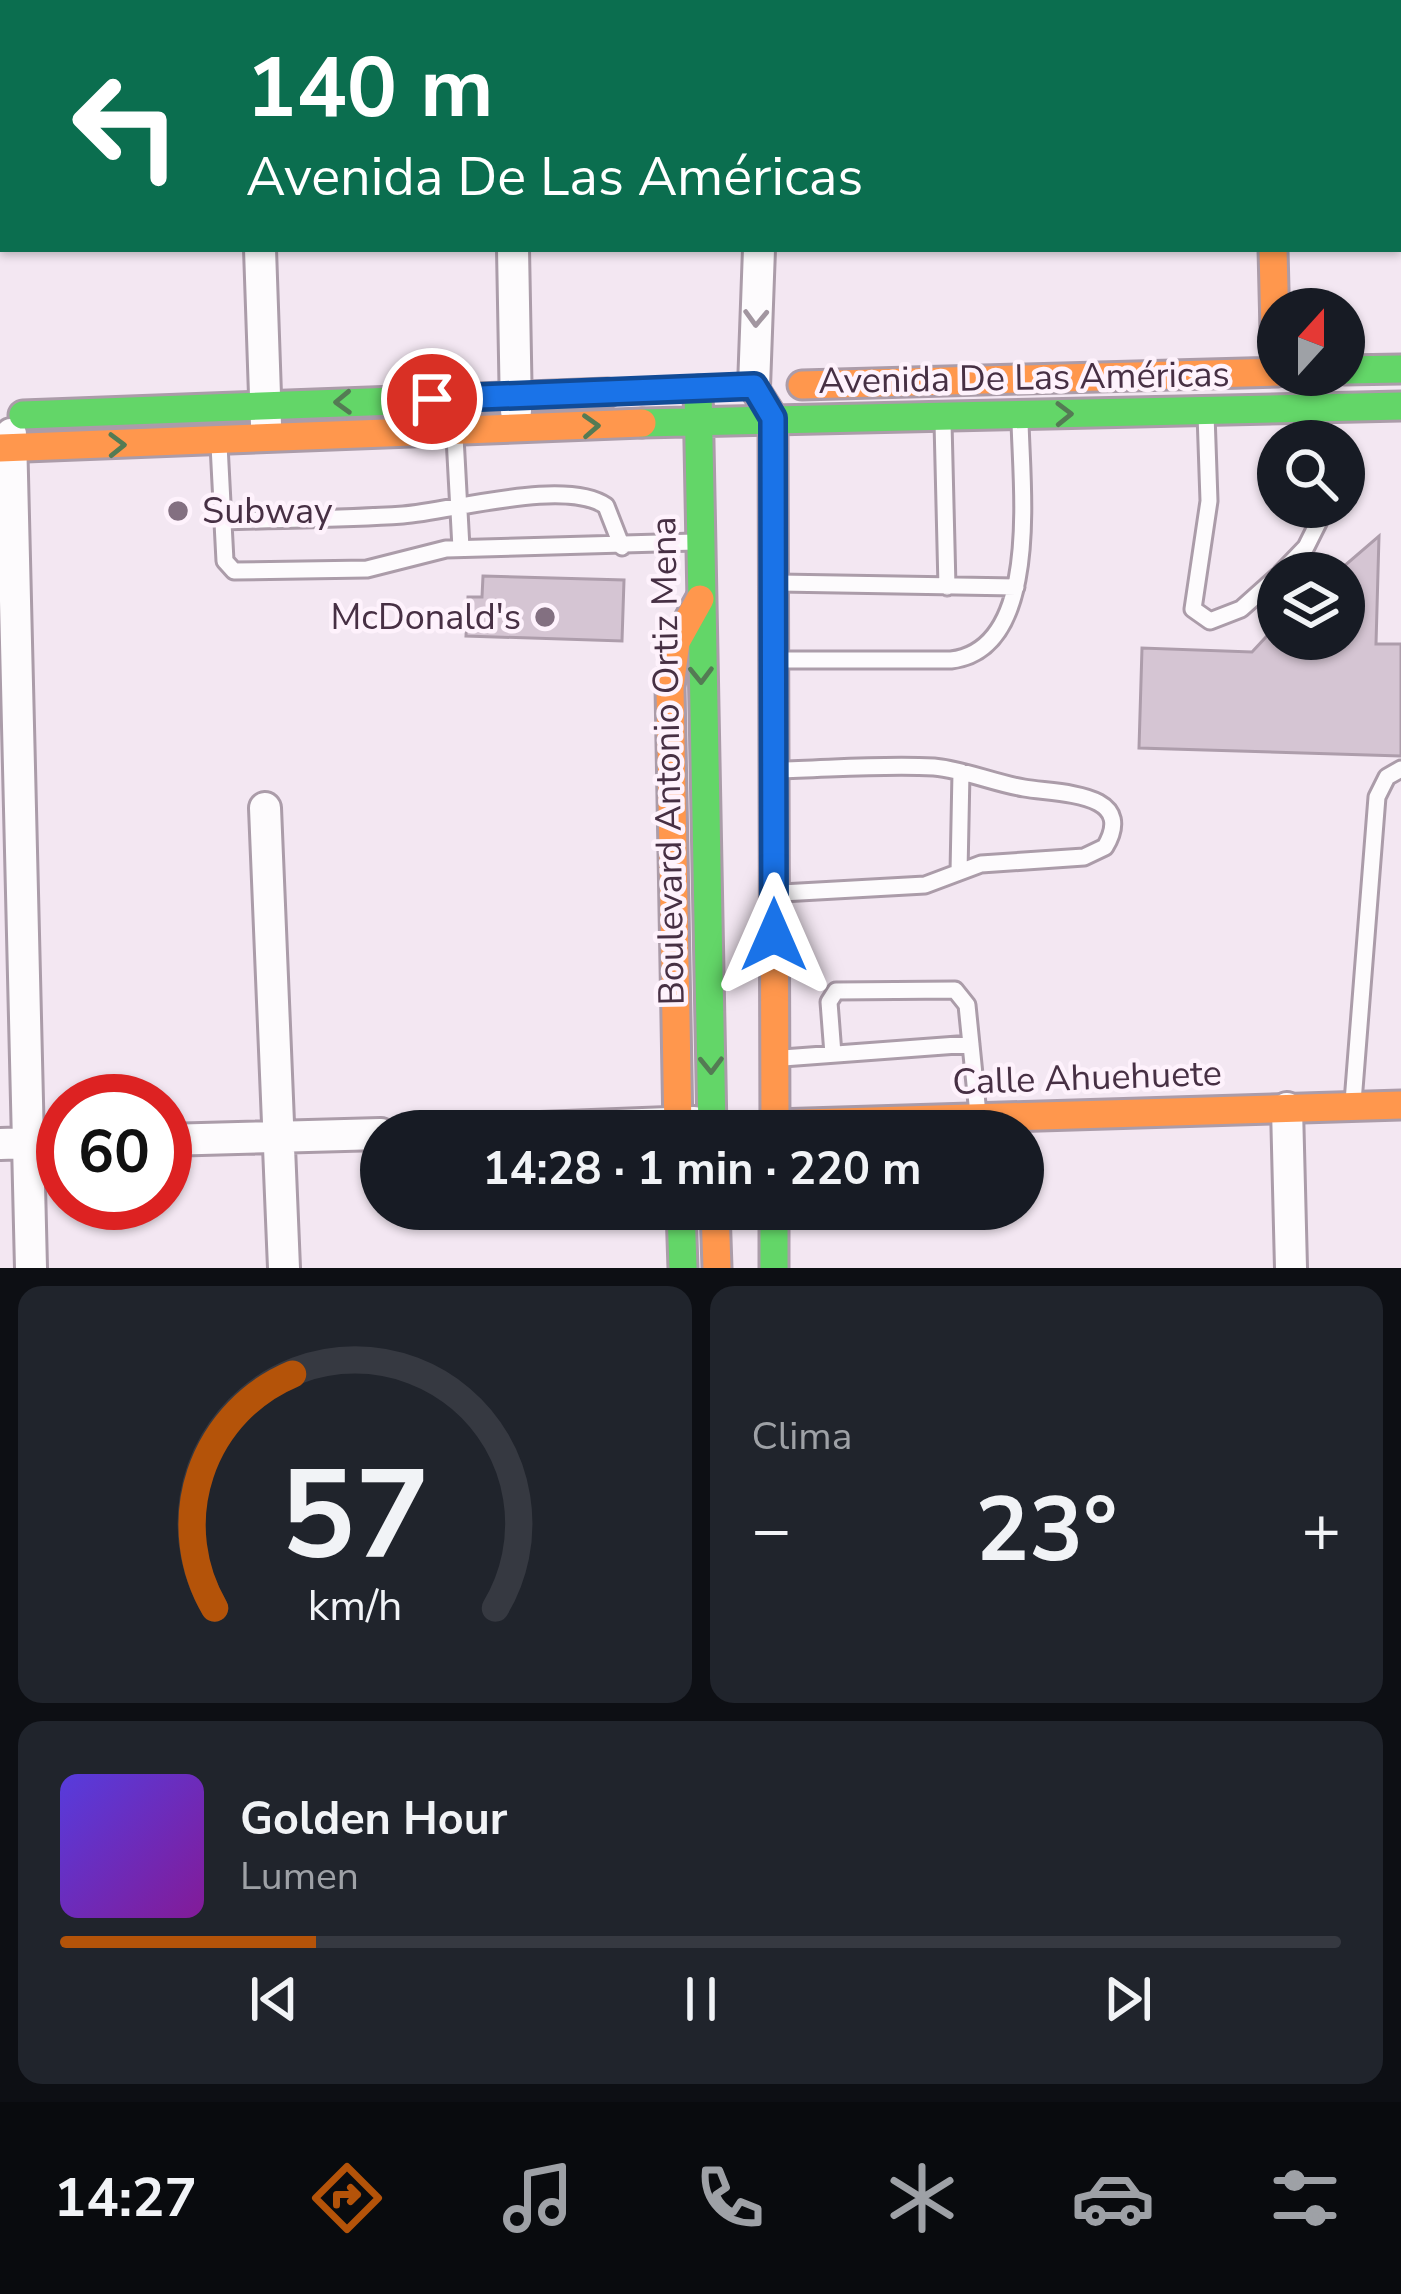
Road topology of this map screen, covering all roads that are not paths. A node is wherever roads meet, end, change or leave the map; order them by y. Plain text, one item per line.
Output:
1 (260, 252) edge
2 (513, 252) edge
3 (759, 252) edge
4 (1273, 252) edge
5 (1274, 288) edge
6 (1401, 369) edge
7 (1365, 370) edge
8 (1257, 373) edge
9 (754, 386) junction
10 (687, 391) joint
11 (630, 392) dead end
12 (516, 395) junction
13 (265, 405) junction
14 (1401, 406) edge
15 (1205, 412) junction
16 (1020, 415) junction
17 (5, 416) edge
18 (943, 416) junction
19 (773, 418) junction
20 (699, 420) junction
21 (517, 430) junction
22 (454, 434) junction
23 (267, 442) junction
24 (219, 443) junction
25 (6, 448) edge
26 (751, 507) junction
27 (460, 508) junction
28 (224, 521) junction
29 (699, 531) junction
30 (622, 547) junction
31 (461, 548) junction
32 (772, 583) junction
33 (947, 587) junction
34 (1016, 587) junction
35 (1257, 593) edge
36 (700, 599) junction
37 (772, 660) junction
38 (1401, 769) edge
39 (772, 770) junction
40 (961, 772) junction
41 (265, 808) dead end
42 (958, 872) junction
43 (773, 893) junction
44 (971, 1043) junction
45 (832, 1054) junction
46 (775, 1059) junction
47 (1401, 1105) edge
48 (1352, 1106) junction
49 (1287, 1108) junction
50 (678, 1110) edge
51 (712, 1110) edge
52 (775, 1110) edge
53 (977, 1110) edge
54 (1044, 1115) edge
55 (360, 1135) edge
56 (280, 1138) junction
57 (192, 1140) edge
58 (13, 1143) edge
59 (681, 1230) edge
60 (716, 1230) edge
61 (774, 1230) edge
62 (31, 1268) edge
63 (284, 1268) edge
64 (682, 1268) edge
65 (717, 1268) edge
66 (774, 1268) edge
67 (1292, 1268) edge

1 - 13 street
2 - 12 street
3 -> 9 street
4 - 5 main road
6 - 7 main road
8 - 9 main road, Avenida De Las Américas
9 - 10 main road, Avenida De Las Américas
9 - 19 main road
10 - 20 main road, Boulevard Antonio Ortiz Mena
11 - 12 main road
12 -> 13 main road
12 - 21 street
13 - 17 main road
13 - 23 street
14 - 15 main road, Avenida De Las Américas
16 -> 15 main road, Avenida De Las Américas
15 - 35 lane
16 - 18 main road, Avenida De Las Américas
16 - 34 lane
17 - 25 street
18 - 19 main road, Avenida De Las Américas
18 - 33 lane
19 - 20 main road, Avenida De Las Américas
19 - 26 main road
21 -> 20 main road, Avenida De Las Américas
20 - 29 main road, Boulevard Antonio Ortiz Mena
21 - 22 main road, Avenida De Las Américas
22 - 23 main road, Avenida De Las Américas
22 - 27 lane
23 - 24 main road, Avenida De Las Américas
25 -> 24 main road, Avenida De Las Américas
24 - 28 lane
25 - 58 street
26 - 29 main road
26 - 32 main road
27 - 28 lane
27 - 30 lane
27 - 31 lane
28 - 31 lane
29 - 30 lane
29 - 36 main road, Boulevard Antonio Ortiz Mena
30 - 31 lane
32 - 33 lane
32 - 37 main road
33 - 34 lane
34 - 37 lane
36 - 50 main road
36 -> 51 main road, Boulevard Antonio Ortiz Mena
37 - 39 main road
38 - 48 lane
39 - 40 lane
39 - 43 main road
40 - 42 lane
40 - 42 lane
41 - 56 street
42 - 43 lane
43 - 46 main road
44 - 45 lane
44 - 45 lane
44 - 53 lane
45 - 46 lane
46 - 52 main road
47 - 48 main road, Calle Ahuehuete
48 - 49 main road, Calle Ahuehuete
49 - 54 main road, Calle Ahuehuete
49 - 67 street
55 - 56 street
56 - 57 street
56 - 63 street
58 - 62 street
59 - 64 main road
60 - 65 main road
61 - 66 main road

